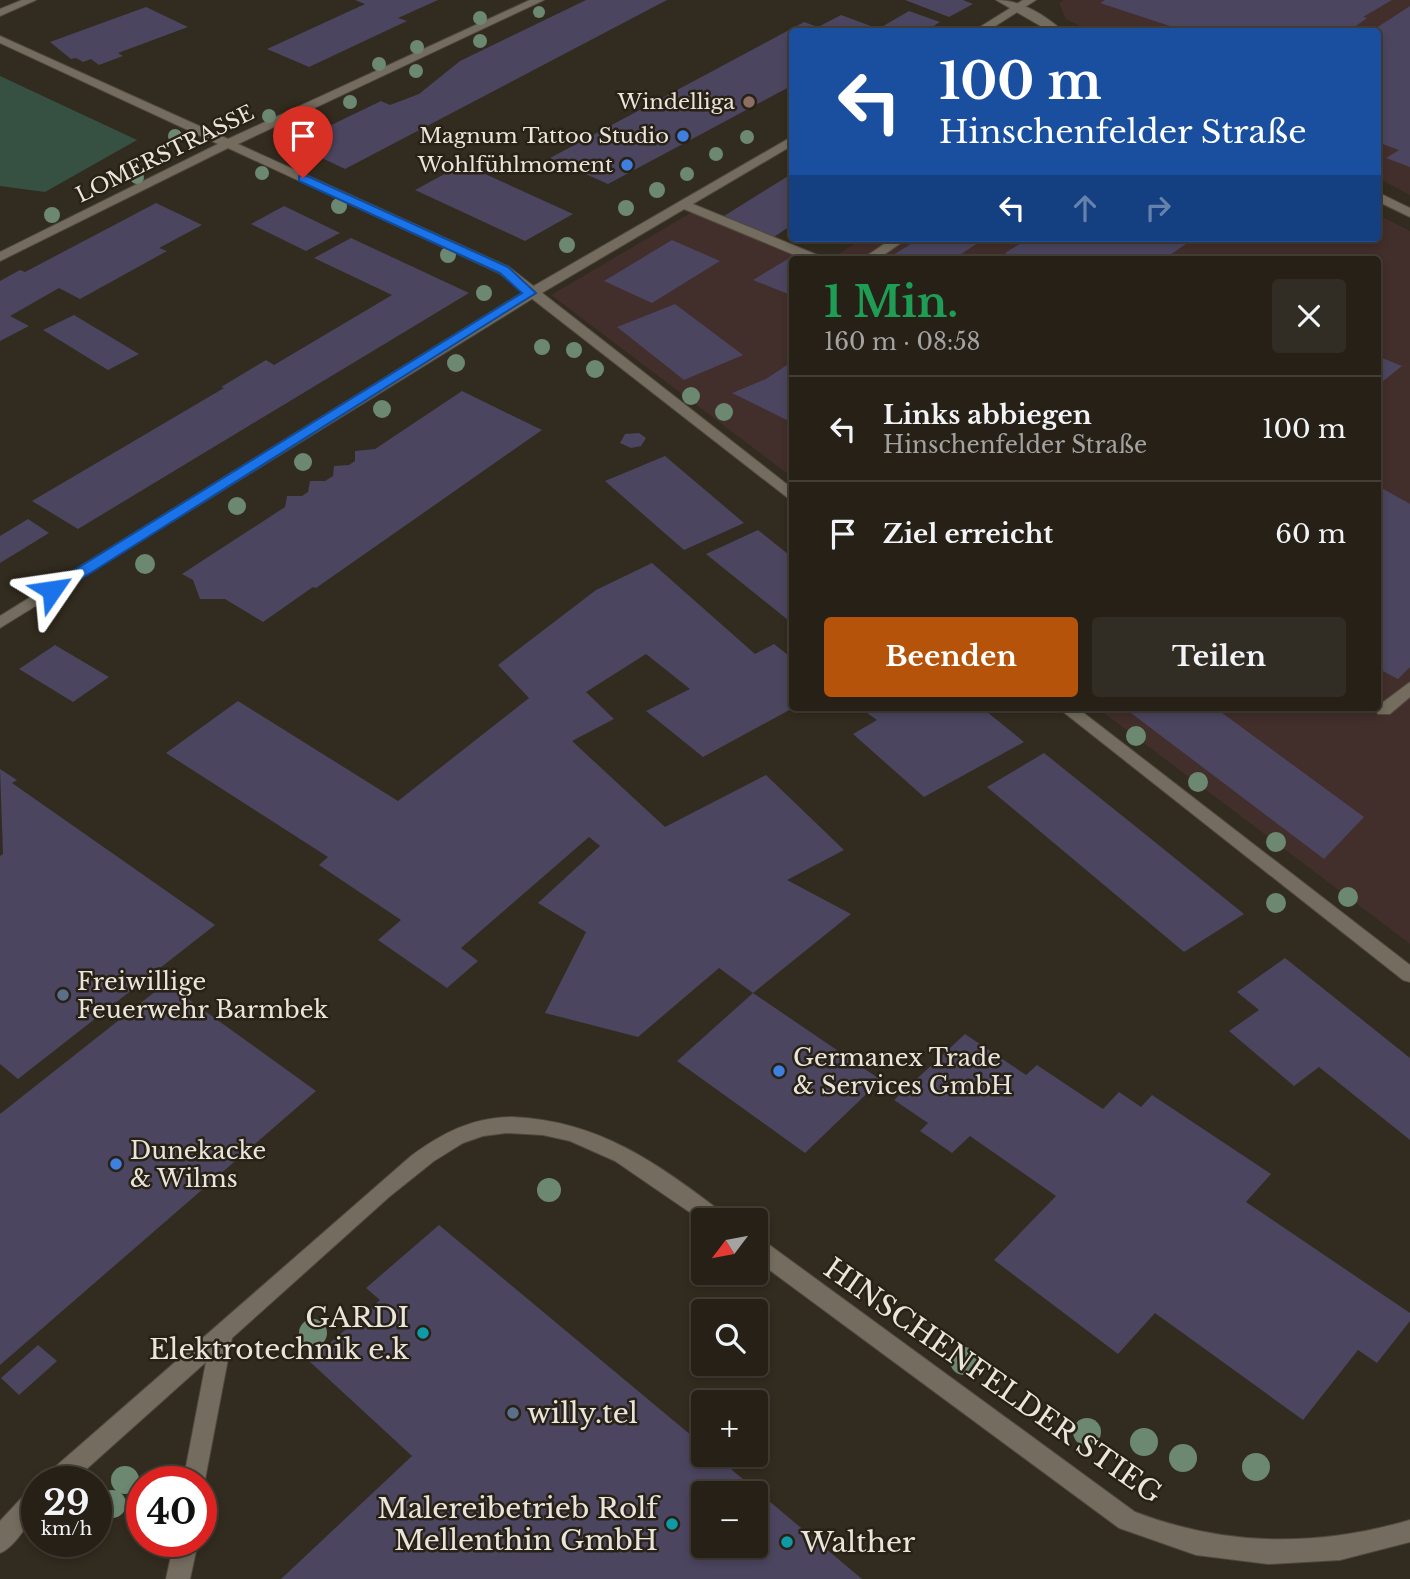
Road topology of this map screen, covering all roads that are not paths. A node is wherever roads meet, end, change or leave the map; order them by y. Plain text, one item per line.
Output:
1 (31, 0) edge
2 (539, 0) edge
3 (1001, 0) edge
4 (1031, 0) edge
5 (1019, 7) junction
6 (0, 13) edge
7 (984, 28) edge
8 (1053, 28) edge
9 (0, 38) edge
10 (789, 142) edge
11 (227, 144) junction
12 (1381, 198) edge
13 (683, 204) junction
14 (1410, 213) edge
15 (896, 242) edge
16 (808, 256) edge
17 (874, 256) edge
18 (0, 257) edge
19 (530, 293) junction
20 (789, 493) edge
21 (0, 623) edge
22 (1410, 688) edge
23 (1384, 710) dead end
24 (1070, 711) edge
25 (1410, 975) edge
26 (701, 1208) edge
27 (768, 1257) edge
28 (222, 1333) junction
29 (73, 1466) edge
30 (198, 1466) edge
31 (21, 1513) edge
32 (1410, 1531) edge
33 (0, 1542) edge
34 (183, 1557) edge
35 (178, 1579) edge

1 - 6 street
2 - 11 street, LOMERSTRASSE
3 - 5 street
4 - 5 street
5 - 7 street
5 - 8 street
9 - 11 street
10 - 13 street
11 - 18 street, LOMERSTRASSE
11 - 19 street
12 - 14 street
13 - 16 street
13 - 19 street
15 - 17 street
19 - 20 street
19 - 21 street
22 - 23 street
24 - 25 street
26 - 28 street
27 - 32 street, HINSCHENFELDER STIEG
28 - 29 street
28 - 30 street
31 - 33 street
34 - 35 street

